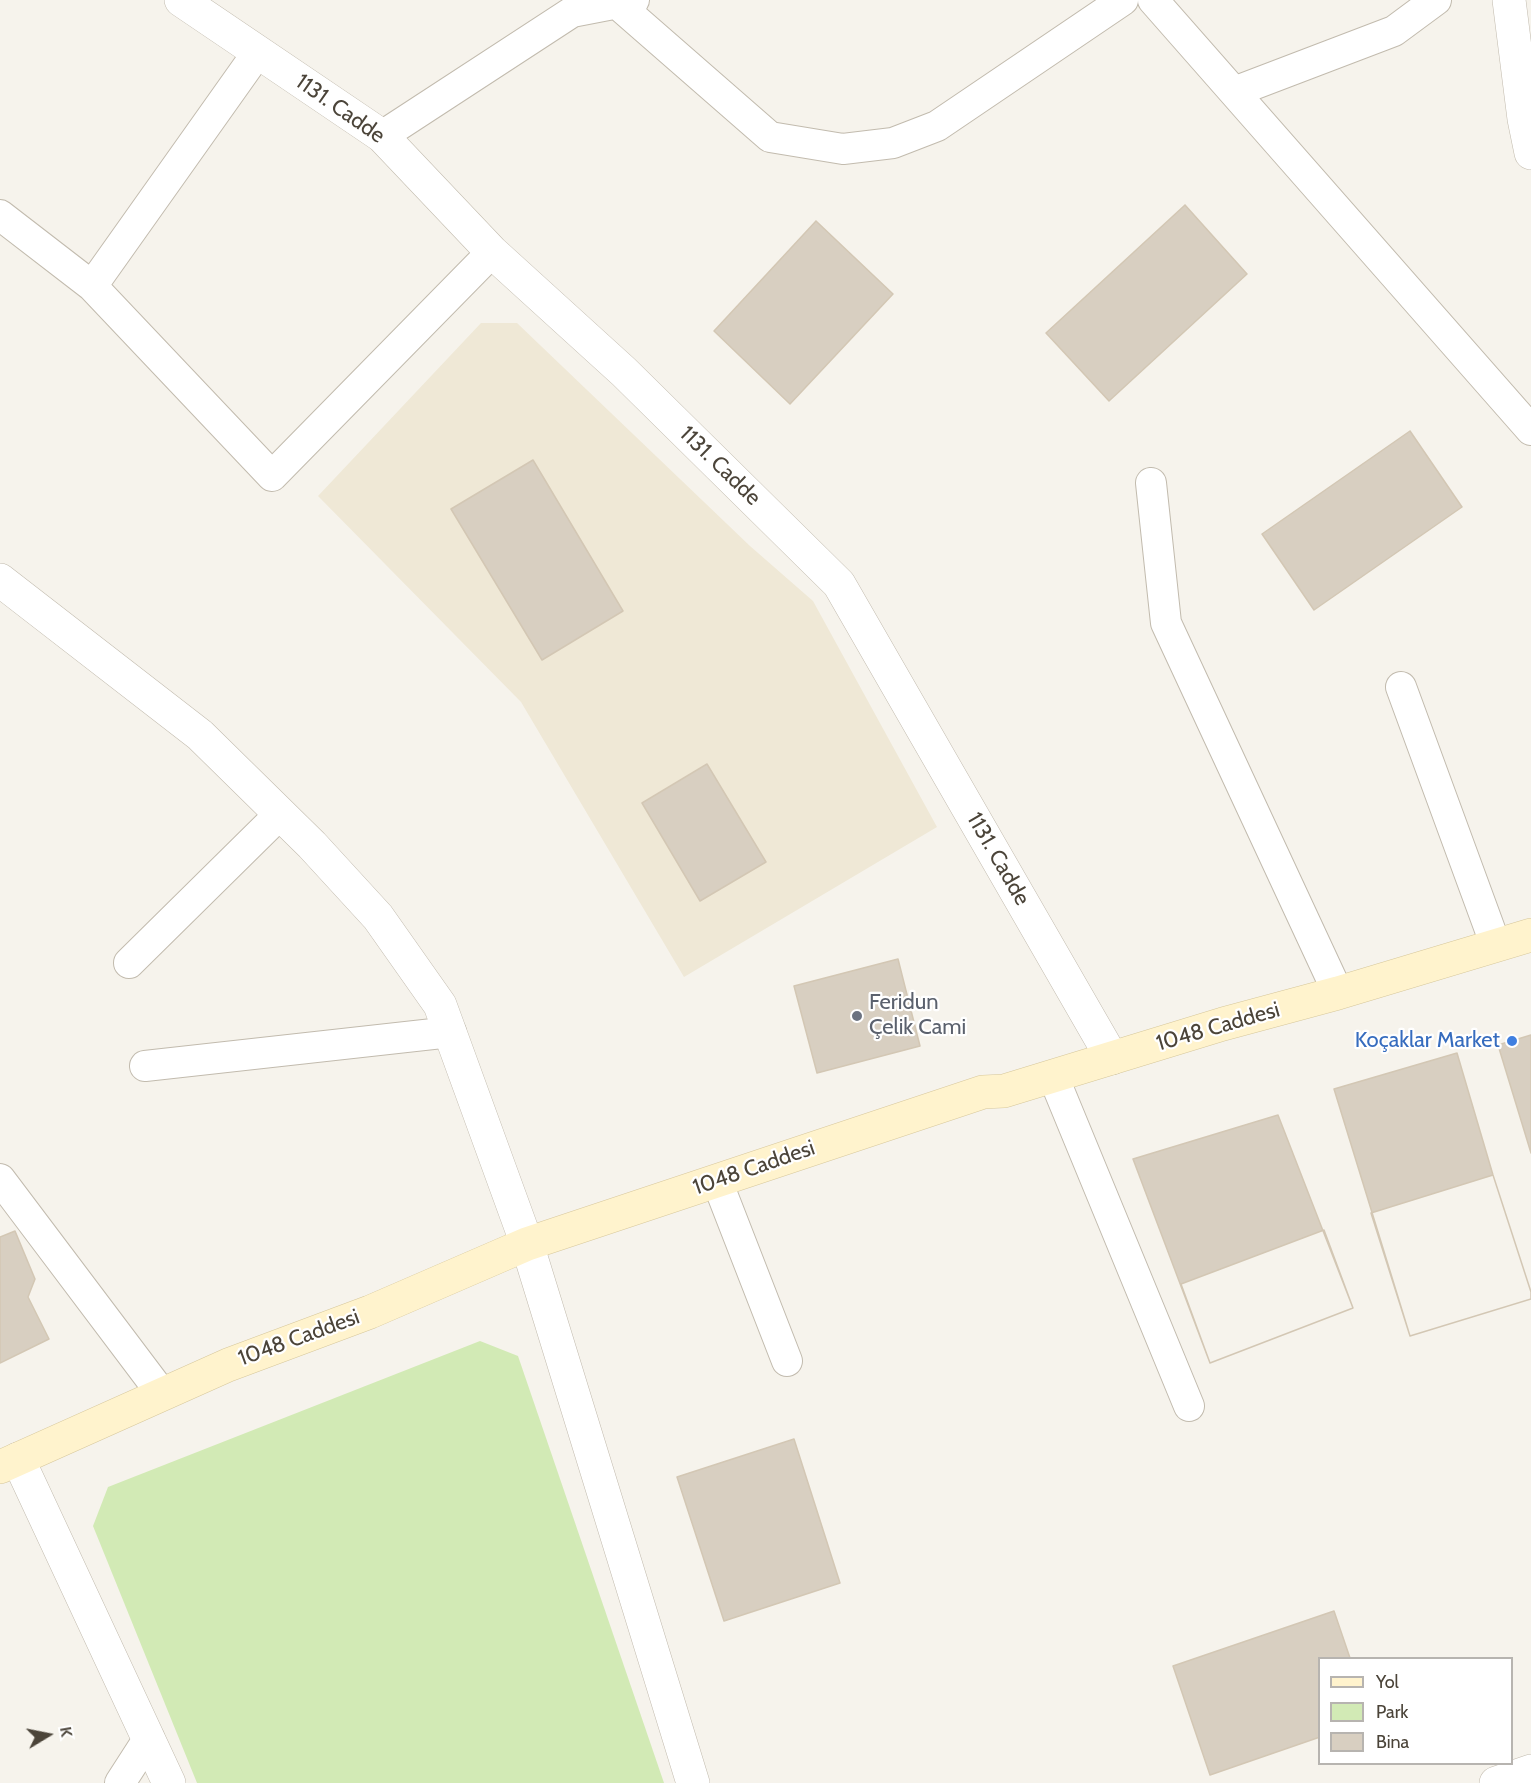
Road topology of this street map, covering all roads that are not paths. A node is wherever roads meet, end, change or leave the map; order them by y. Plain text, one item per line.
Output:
1 (181, 0) edge
2 (1123, 0) edge
3 (1153, 0) edge
4 (1436, 0) edge
5 (1509, 0) edge
6 (621, 1) edge
7 (258, 52) junction
8 (1234, 92) junction
9 (1527, 118) edge
10 (382, 136) junction
11 (1531, 153) edge
12 (0, 215) edge
13 (492, 252) junction
14 (92, 286) junction
15 (1531, 430) edge
16 (1152, 483) dead end
17 (0, 580) edge
18 (1401, 687) dead end
19 (280, 814) junction
20 (1531, 935) edge
21 (1496, 946) junction
22 (129, 963) dead end
23 (1338, 993) junction
24 (451, 1032) junction
25 (1112, 1058) junction
26 (145, 1066) dead end
27 (1053, 1076) junction
28 (0, 1179) edge
29 (717, 1181) junction
30 (527, 1244) junction
31 (787, 1361) dead end
32 (162, 1394) junction
33 (1189, 1406) dead end
34 (9, 1463) edge
35 (149, 1738) junction
36 (1531, 1771) edge
37 (120, 1783) edge
38 (169, 1783) edge
39 (693, 1783) edge
40 (1496, 1783) edge

1 - 7 street, 1131. Cadde
2 - 6 street
3 - 8 street
4 - 8 street
5 - 9 street
6 - 10 street
7 - 10 street, 1131. Cadde
7 - 14 street
8 - 15 street
9 - 11 street
10 - 13 street, 1131. Cadde
12 - 14 street
13 - 14 street
13 - 25 street, 1131. Cadde
16 - 23 street
17 - 19 street
18 - 21 street
19 - 22 street
19 - 24 street
20 - 21 main road, 1048 Caddesi
21 - 23 main road, 1048 Caddesi
23 - 25 main road, 1048 Caddesi
24 - 26 street
24 - 30 street
25 - 27 main road, 1048 Caddesi
27 - 29 main road, 1048 Caddesi
27 - 33 street
28 - 32 street
29 - 30 main road, 1048 Caddesi
29 - 31 street
30 - 32 main road, 1048 Caddesi
30 - 39 street
32 - 34 main road, 1048 Caddesi
34 - 35 street
35 - 37 street
35 - 38 street
36 - 40 street

